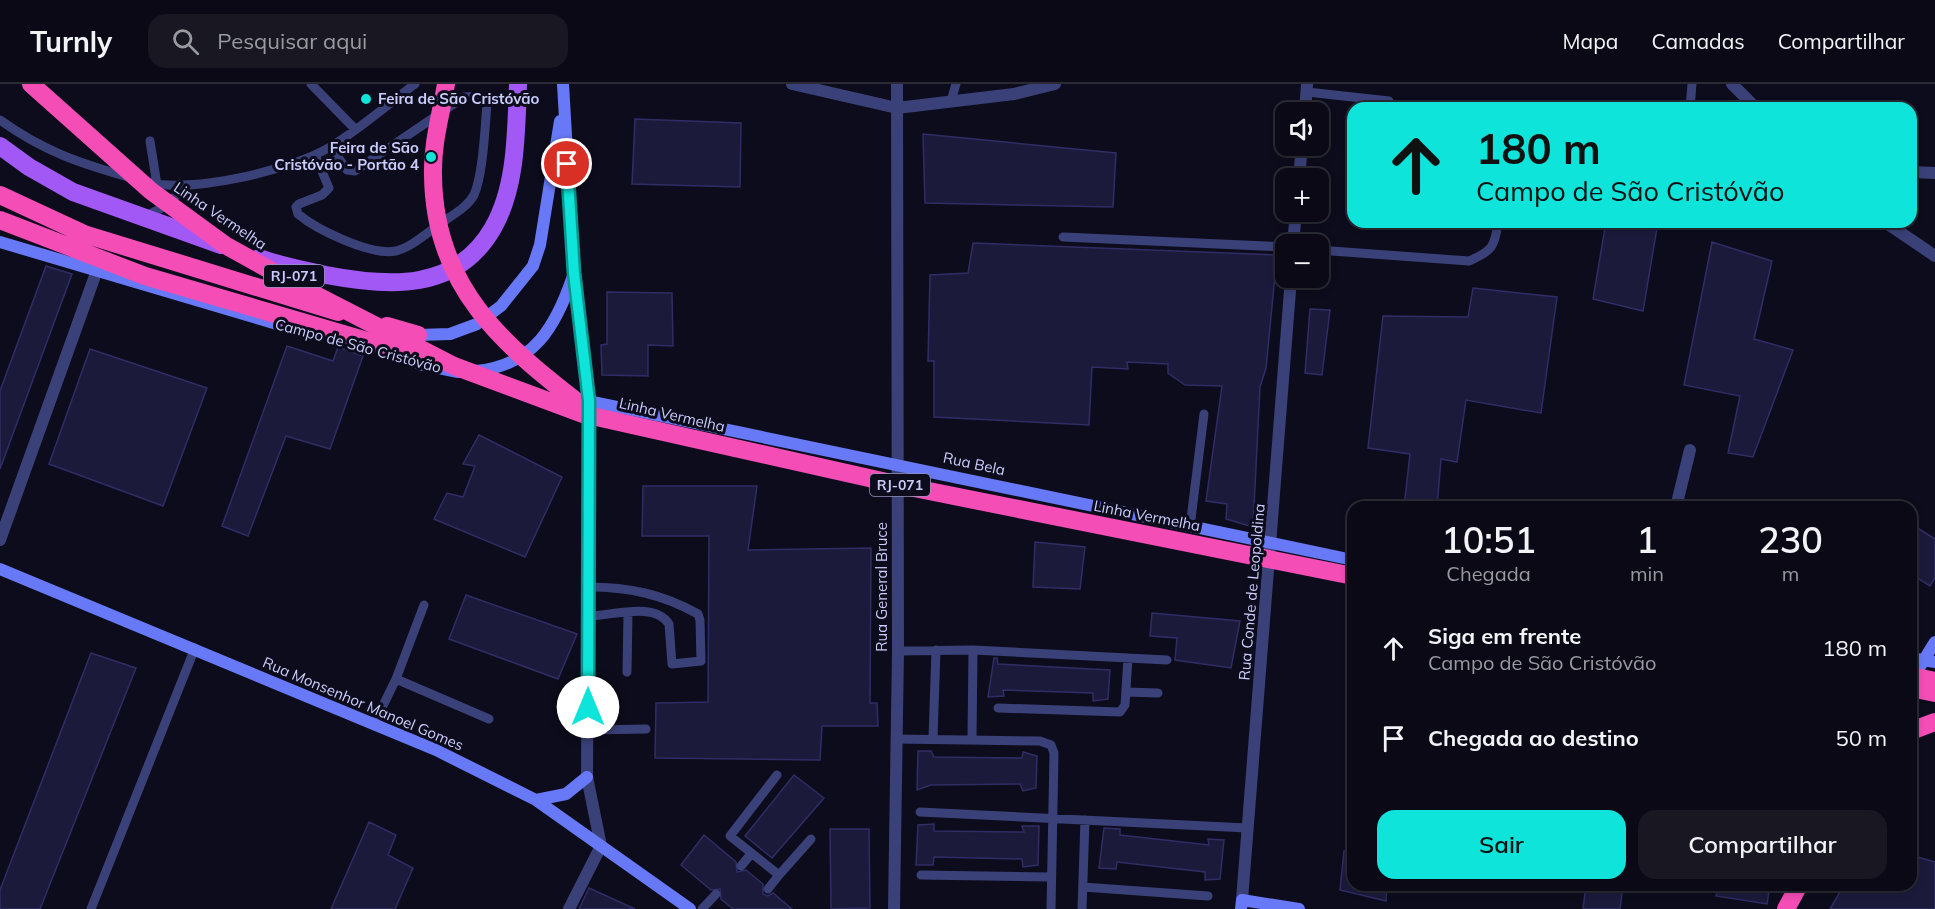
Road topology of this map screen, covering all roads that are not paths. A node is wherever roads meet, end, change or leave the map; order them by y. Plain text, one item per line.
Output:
1 (31, 84) edge
2 (40, 84) edge
3 (311, 84) edge
4 (415, 84) edge
5 (446, 84) edge
6 (518, 84) edge
7 (563, 84) edge
8 (792, 84) edge
9 (897, 84) edge
10 (956, 84) edge
11 (1054, 84) edge
12 (1692, 84) edge
13 (1732, 84) edge
14 (1307, 88) edge
15 (563, 99) junction
16 (951, 101) junction
17 (1389, 101) dead end
18 (1690, 102) edge
19 (1750, 102) edge
20 (897, 108) junction
21 (0, 120) edge
22 (356, 129) junction
23 (150, 141) dead end
24 (0, 146) edge
25 (330, 147) junction
26 (315, 155) junction
27 (1917, 172) edge
28 (1935, 173) edge
29 (157, 185) junction
30 (189, 185) junction
31 (0, 195) edge
32 (142, 217) junction
33 (0, 220) edge
34 (1497, 228) edge
35 (1894, 228) edge
36 (1063, 237) dead end
37 (0, 242) edge
38 (1275, 247) edge
39 (1329, 251) edge
40 (1935, 256) edge
41 (96, 273) junction
42 (574, 273) junction
43 (1290, 288) edge
44 (418, 335) joint
45 (454, 366) junction
46 (587, 404) junction
47 (1204, 414) dead end
48 (1690, 450) dead end
49 (896, 463) junction
50 (1677, 501) edge
51 (1191, 526) junction
52 (0, 540) edge
53 (1272, 544) junction
54 (1347, 559) edge
55 (1347, 566) edge
56 (0, 569) edge
57 (1347, 575) edge
58 (588, 587) junction
59 (424, 605) dead end
60 (628, 613) junction
61 (588, 616) junction
62 (1935, 642) edge
63 (195, 648) junction
64 (936, 650) junction
65 (974, 650) junction
66 (898, 651) junction
67 (1128, 658) junction
68 (1167, 660) dead end
69 (1930, 661) edge
70 (627, 672) dead end
71 (1917, 675) edge
72 (1917, 677) edge
73 (396, 679) junction
74 (1935, 681) edge
75 (1917, 689) edge
76 (1126, 692) junction
77 (1158, 693) dead end
78 (1935, 693) edge
79 (998, 708) dead end
80 (489, 719) dead end
81 (1935, 722) edge
82 (374, 724) junction
83 (646, 729) dead end
84 (1917, 729) edge
85 (588, 730) junction
86 (933, 738) junction
87 (896, 739) junction
88 (972, 739) junction
89 (777, 775) dead end
90 (587, 777) junction
91 (536, 800) junction
92 (920, 812) dead end
93 (1052, 818) junction
94 (1085, 820) junction
95 (1246, 828) junction
96 (811, 838) dead end
97 (601, 846) junction
98 (751, 854) junction
99 (741, 866) dead end
100 (779, 875) junction
101 (921, 875) dead end
102 (1050, 877) junction
103 (1083, 887) junction
104 (768, 888) dead end
105 (1788, 891) edge
106 (1796, 891) edge
107 (716, 894) dead end
108 (1208, 896) dead end
109 (1241, 904) edge
110 (91, 909) edge
111 (569, 909) edge
112 (690, 909) edge
113 (702, 909) edge
114 (894, 909) edge
115 (1051, 909) edge
116 (1082, 909) edge
117 (1299, 909) edge
118 (1778, 909) edge
119 (1786, 909) edge

1 - 45 highway, Linha Vermelha / RJ-071, bridge
2 - 46 highway, Linha Vermelha / RJ-071, bridge
3 - 22 lane
4 - 22 lane
5 - 46 highway, bridge
6 - 32 main road
7 - 15 street, Campo de São Cristóvão
8 - 20 street
9 - 20 street, Rua General Bruce
10 - 16 lane
11 - 16 street
12 - 18 lane
13 - 19 street
14 - 17 lane
15 - 42 street, Campo de São Cristóvão
15 - 44 street, Campo de São Cristóvão
16 - 20 street
20 - 49 street, Rua General Bruce
21 - 29 lane
22 - 25 lane
23 - 29 lane
24 - 32 main road
25 - 26 lane
25 - 26 lane
26 - 30 lane
27 - 28 street
29 - 30 lane
30 - 32 lane
31 - 44 highway
33 - 45 highway, bridge
34 - 39 lane
35 - 40 street
36 - 38 lane
37 - 41 street, Campo de São Cristóvão
41 - 42 street, Campo de São Cristóvão
41 - 52 street
42 - 46 street
43 - 53 street, Rua Conde de Leopoldina
45 - 57 highway, Linha Vermelha / RJ-071, bridge
46 - 49 street, Rua Bela
46 - 55 highway, Linha Vermelha / RJ-071
46 - 58 street
47 - 51 lane
48 - 50 street
49 - 51 street, Rua Bela
49 - 66 street, Rua General Bruce
51 - 53 street, Rua Bela
53 - 54 street, Rua Bela
53 - 95 street, Rua Conde de Leopoldina
56 - 63 street, Rua Monsenhor Manoel Gomes
58 - 60 lane
58 - 61 street
59 - 73 lane
60 - 61 lane
60 - 70 lane
61 - 85 street
62 - 69 street
63 - 82 street, Rua Monsenhor Manoel Gomes
63 - 110 lane
64 - 65 lane
64 - 66 lane
64 - 86 lane
65 - 67 lane
65 - 88 lane
66 - 87 street, Rua General Bruce
67 - 68 lane
67 - 76 lane
69 - 71 street
72 - 74 highway, bridge
73 - 80 lane
73 - 82 lane
75 - 78 highway
76 - 77 lane
76 - 79 lane
81 - 84 highway
82 - 91 street, Rua Monsenhor Manoel Gomes
83 - 85 lane
85 - 90 street
86 - 87 lane
86 - 88 lane
87 - 114 street, Rua General Bruce
88 - 93 lane
89 - 98 lane
90 - 91 street
90 - 97 street
91 - 97 street, Rua Monsenhor Manoel Gomes
92 - 93 lane
93 - 94 lane
93 - 102 lane
94 - 95 lane
94 - 103 lane
95 - 109 street, Rua Conde de Leopoldina
96 - 100 lane
97 - 111 street
97 - 112 street, Rua Monsenhor Manoel Gomes
98 - 99 lane
98 - 100 lane
100 - 104 lane
101 - 102 lane
102 - 115 lane
103 - 108 lane
103 - 116 lane
105 - 118 street
106 - 119 highway
107 - 113 lane
109 - 117 street

